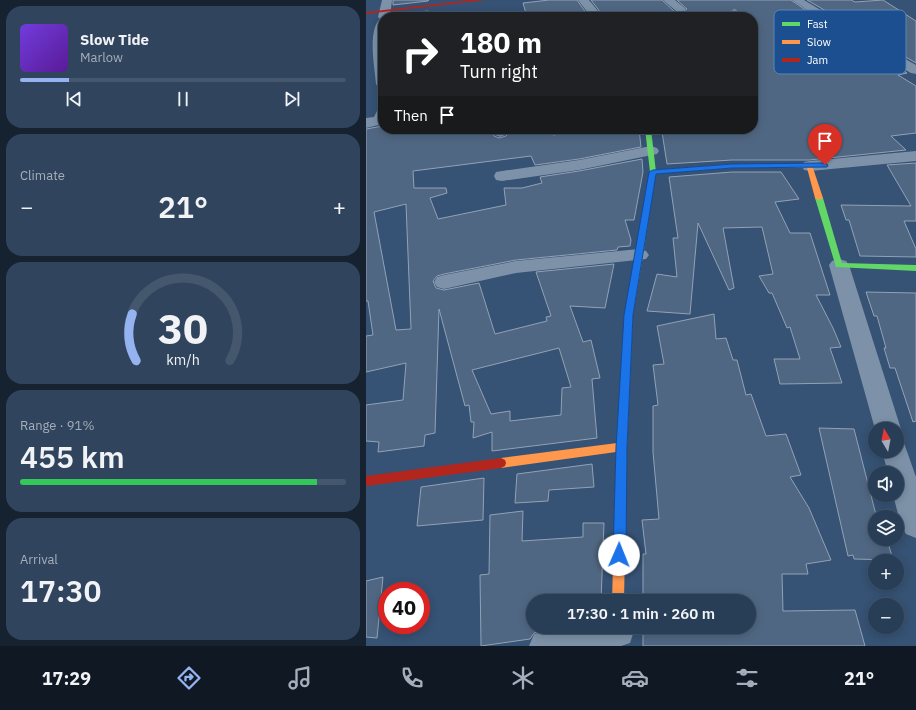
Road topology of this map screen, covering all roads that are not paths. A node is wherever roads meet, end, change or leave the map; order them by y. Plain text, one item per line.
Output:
1 (484, 0) edge
2 (582, 0) edge
3 (668, 0) edge
4 (797, 0) edge
5 (680, 8) dead end
6 (814, 10) edge
7 (393, 12) edge
8 (593, 12) edge
9 (366, 13) edge
10 (378, 13) edge
11 (906, 64) edge
12 (916, 70) edge
13 (649, 134) edge
14 (651, 151) junction
15 (916, 156) edge
16 (810, 166) junction
17 (653, 172) junction
18 (502, 176) dead end
19 (639, 255) junction
20 (839, 265) junction
21 (916, 268) edge
22 (444, 282) dead end
23 (886, 422) edge
24 (622, 447) junction
25 (897, 458) edge
26 (366, 481) edge
27 (916, 525) edge
28 (618, 594) edge
29 (589, 634) edge
30 (546, 646) edge

1 - 7 street
2 - 8 street
3 - 5 street
4 - 6 street
9 - 10 street
11 - 12 street
13 - 14 street
14 - 17 street
14 - 18 street
15 - 16 street
16 - 17 street
16 - 20 street
17 - 19 street
19 - 22 street
19 - 24 street
20 - 21 street
20 - 23 street
24 - 26 street
24 - 28 street
25 - 27 street
29 - 30 street

